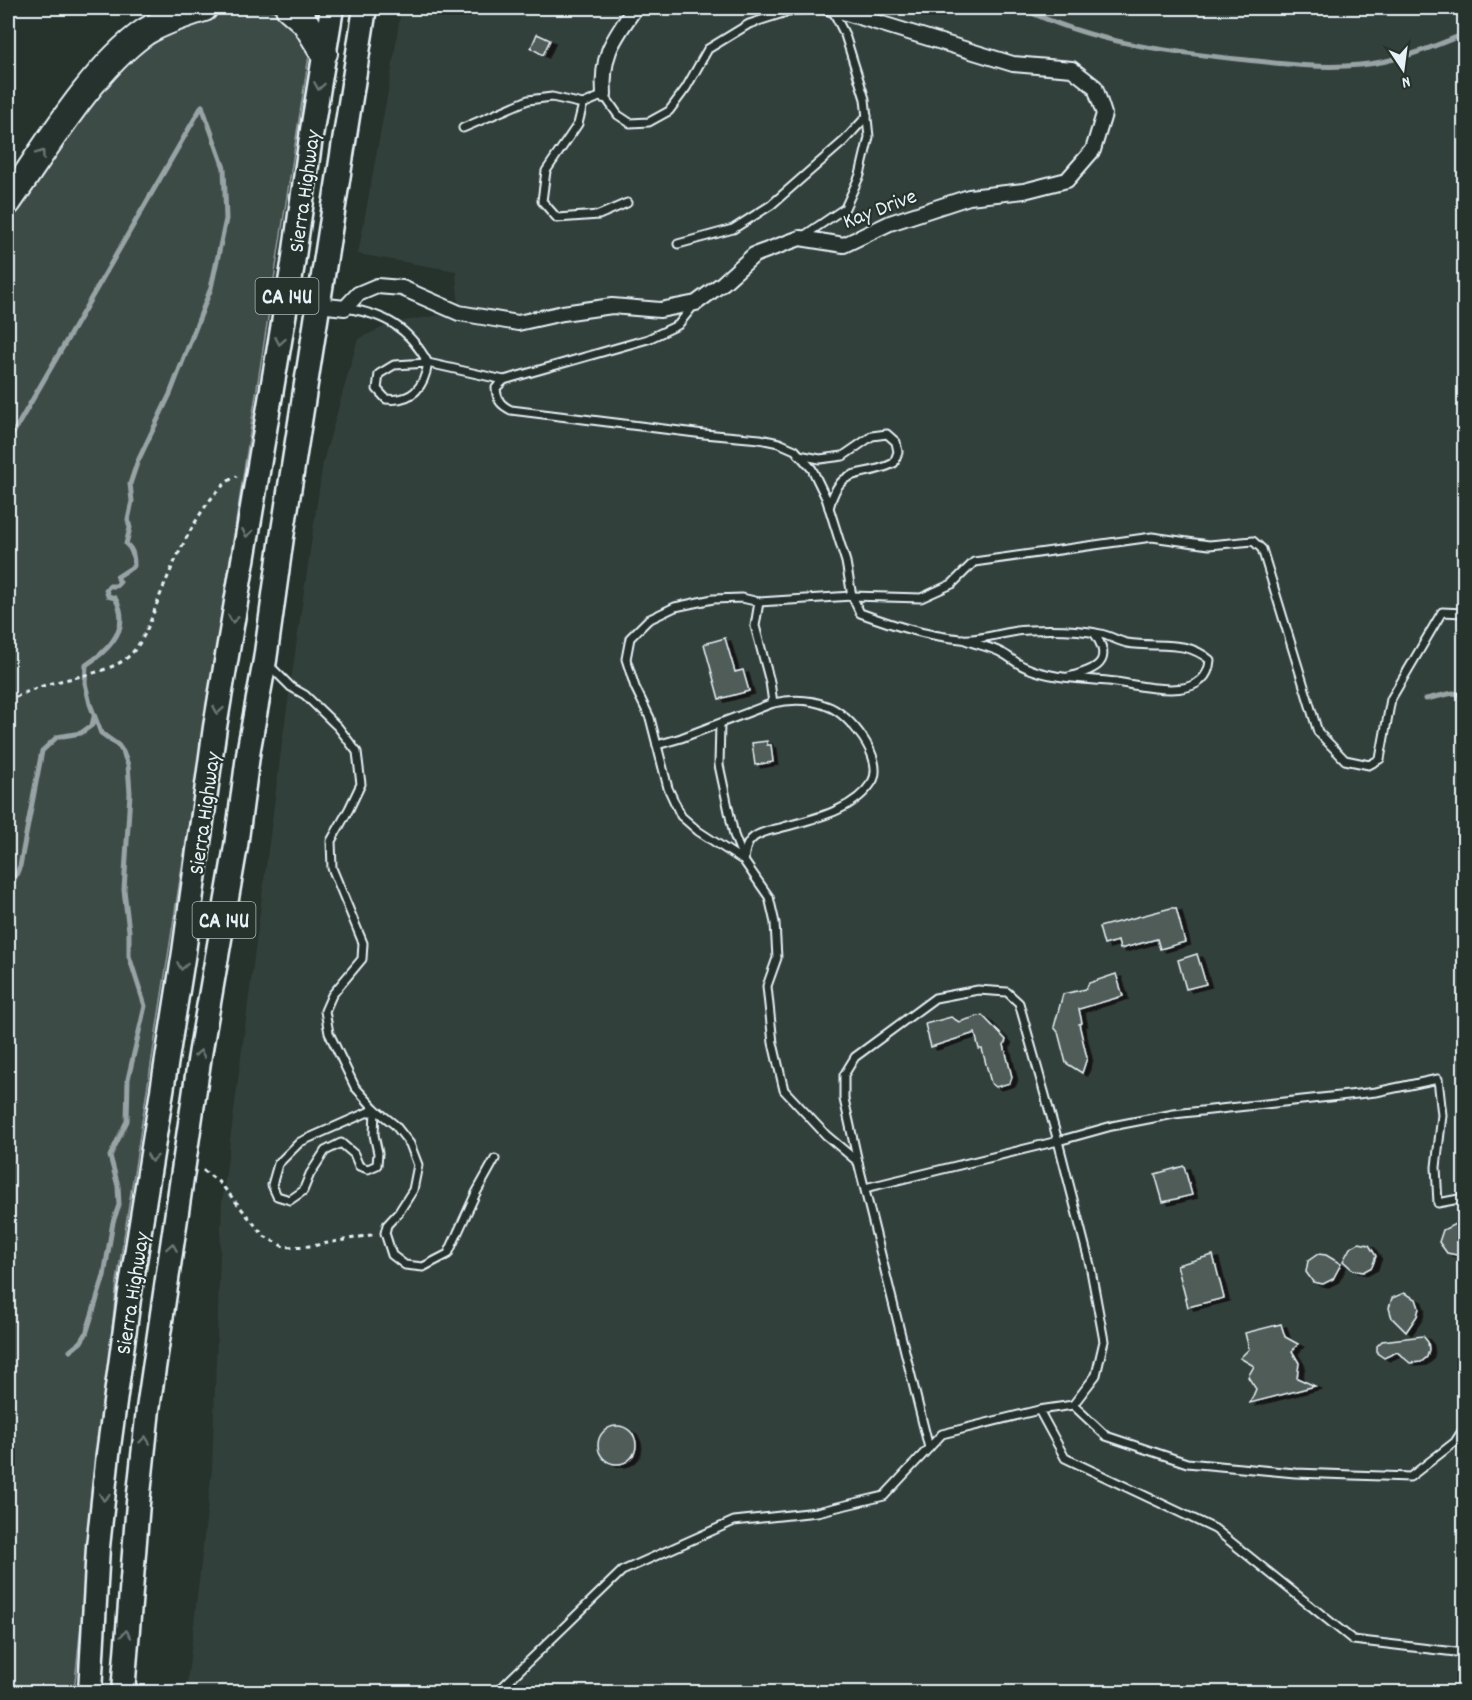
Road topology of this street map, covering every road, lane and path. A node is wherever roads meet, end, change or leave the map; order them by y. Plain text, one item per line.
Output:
1 (204, 8) edge
2 (289, 8) edge
3 (332, 8) edge
4 (365, 8) edge
5 (635, 8) edge
6 (831, 8) edge
7 (324, 53) junction
8 (603, 95) junction
9 (583, 104) junction
10 (867, 116) junction
11 (463, 128) dead end
12 (8, 202) edge
13 (627, 203) dead end
14 (800, 238) junction
15 (678, 244) dead end
16 (696, 303) junction
17 (318, 305) junction
18 (345, 308) junction
19 (428, 363) junction
20 (504, 380) junction
21 (799, 455) junction
22 (257, 475) junction
23 (830, 508) junction
24 (852, 596) junction
25 (759, 602) junction
26 (1464, 613) edge
27 (1094, 633) junction
28 (963, 639) junction
29 (227, 652) junction
30 (265, 660) junction
31 (1065, 678) junction
32 (8, 702) edge
33 (773, 703) junction
34 (720, 724) junction
35 (657, 746) junction
36 (744, 861) junction
37 (375, 1109) junction
38 (1058, 1142) junction
39 (495, 1159) dead end
40 (185, 1162) junction
41 (858, 1162) junction
42 (865, 1188) junction
43 (1464, 1198) edge
44 (385, 1233) junction
45 (1073, 1405) junction
46 (1039, 1410) junction
47 (1464, 1428) edge
48 (929, 1448) junction
49 (1464, 1653) edge
50 (90, 1692) edge
51 (123, 1692) edge
52 (497, 1692) edge

12 -> 1 highway
2 - 7 highway
3 - 7 main road, Sierra Highway / CA 14U
4 - 17 main road, Sierra Highway / CA 14U
5 - 8 street
6 - 8 lane
6 - 10 lane
6 - 14 street, Kay Drive
7 -> 22 main road, Sierra Highway / CA 14U
8 - 9 lane
9 - 11 lane
9 - 13 lane
10 - 14 lane
10 - 15 lane
14 - 16 street, Kay Drive
16 - 18 street, Kay Drive
16 - 20 lane
17 - 18 street
17 - 30 main road, Sierra Highway / CA 14U
18 - 19 lane
19 - 19 lane
19 - 20 lane
20 - 21 lane
21 - 23 lane
21 - 23 lane
22 -> 29 main road, Sierra Highway / CA 14U
22 - 32 path
23 - 24 lane
24 - 25 lane
24 - 26 lane
24 - 28 lane
25 - 33 lane
25 - 35 lane
27 - 28 lane
27 - 31 lane
27 - 31 lane
28 - 31 lane
29 - 30 main road
29 -> 50 main road, Sierra Highway / CA 14U
30 - 37 lane
40 -> 30 main road, Sierra Highway / CA 14U
33 - 34 lane
33 - 36 lane
34 - 35 lane
34 - 36 lane
35 - 36 lane
36 - 41 lane
37 - 37 lane
37 - 44 lane
38 - 41 lane
38 - 42 lane
38 - 43 lane
38 - 45 lane
39 - 44 lane
40 - 44 path
51 -> 40 main road, Sierra Highway / CA 14U
41 - 42 lane
42 - 48 lane
45 - 46 lane
45 - 47 lane
46 - 48 lane
46 - 49 lane
48 - 52 lane

